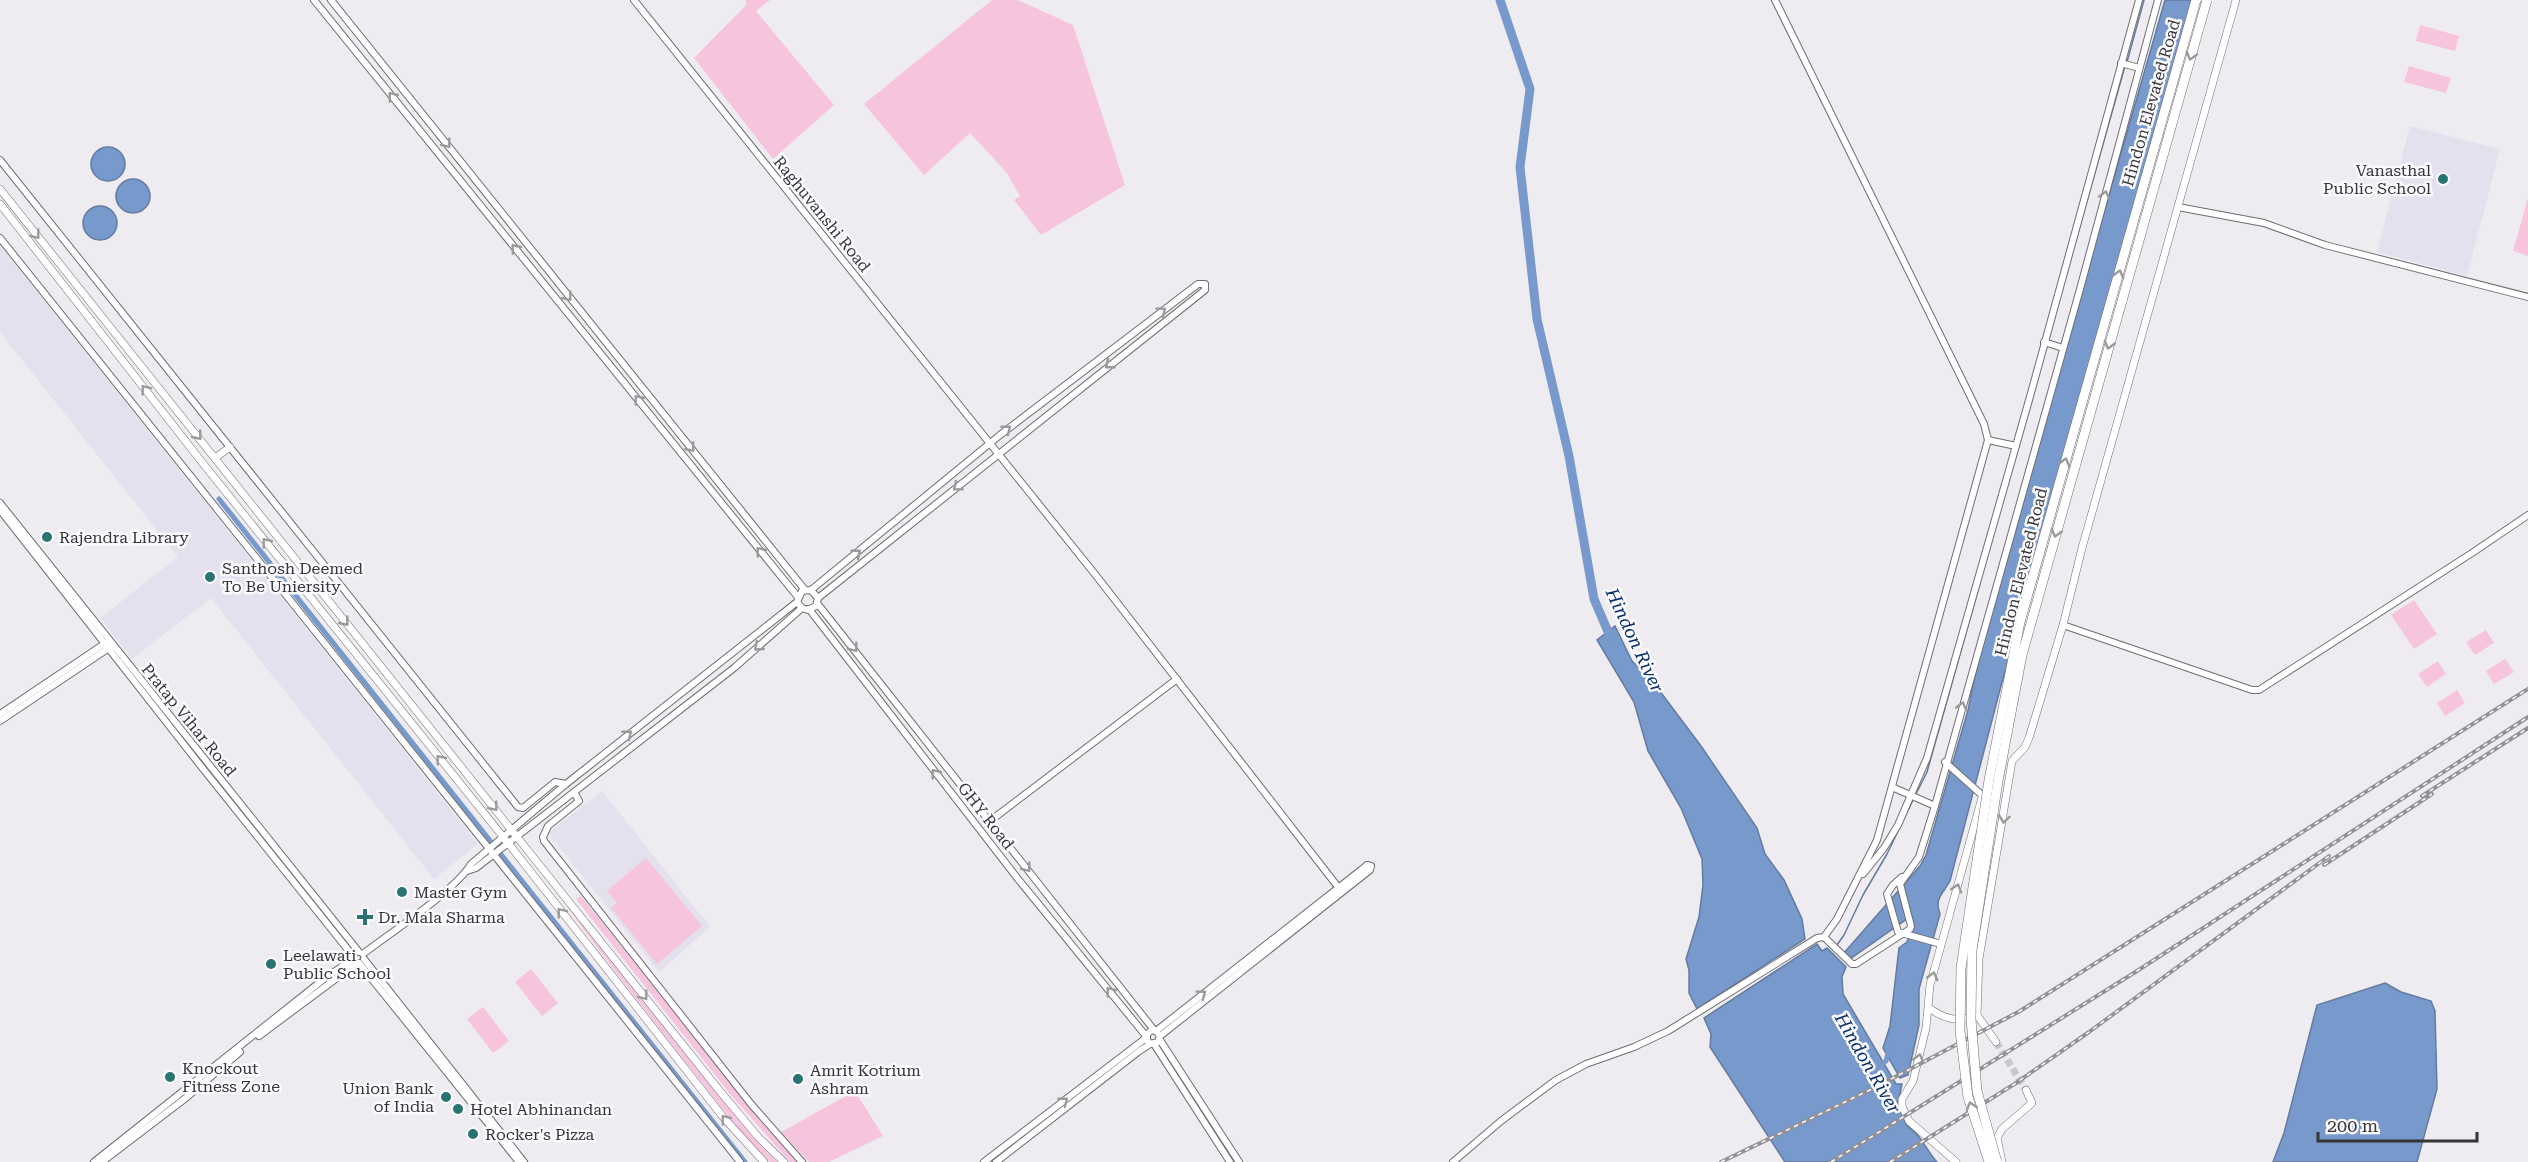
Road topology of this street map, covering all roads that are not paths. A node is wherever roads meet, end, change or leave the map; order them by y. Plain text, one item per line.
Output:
1 (314, 0) edge
2 (331, 0) edge
3 (634, 0) edge
4 (1775, 0) edge
5 (2139, 0) edge
6 (2158, 0) edge
7 (2196, 0) edge
8 (2206, 0) edge
9 (2236, 0) edge
10 (2123, 64) junction
11 (2137, 67) junction
12 (0, 160) edge
13 (0, 189) edge
14 (0, 204) edge
15 (2178, 207) junction
16 (0, 238) edge
17 (2528, 297) edge
18 (2045, 343) junction
19 (2059, 347) junction
20 (1988, 440) junction
21 (989, 444) junction
22 (2016, 446) junction
23 (230, 447) junction
24 (998, 455) junction
25 (215, 458) junction
26 (0, 503) edge
27 (0, 510) edge
28 (2528, 515) edge
29 (808, 590) junction
30 (70, 594) junction
31 (797, 599) junction
32 (817, 601) junction
33 (802, 608) junction
34 (809, 609) junction
35 (2063, 625) junction
36 (109, 644) junction
37 (1177, 679) junction
38 (0, 714) edge
39 (0, 721) edge
40 (609, 750) junction
41 (616, 758) junction
42 (2012, 761) junction
43 (1947, 764) junction
44 (566, 784) junction
45 (1892, 787) junction
46 (574, 792) junction
47 (1980, 794) junction
48 (1911, 796) junction
49 (1935, 806) junction
50 (990, 821) junction
51 (512, 829) junction
52 (518, 836) junction
53 (498, 846) junction
54 (1968, 852) junction
55 (1998, 858) junction
56 (1906, 875) junction
57 (1859, 877) junction
58 (1338, 887) junction
59 (1901, 933) junction
60 (1826, 939) junction
61 (1938, 943) junction
62 (358, 958) junction
63 (1929, 1008) junction
64 (1977, 1015) junction
65 (1153, 1037) junction
66 (1996, 1042) tunnel mouth
67 (2026, 1090) tunnel mouth
68 (1999, 1150) junction
69 (1955, 1161) edge
70 (94, 1162) edge
71 (102, 1162) edge
72 (519, 1162) edge
73 (524, 1162) edge
74 (740, 1162) edge
75 (764, 1162) edge
76 (784, 1162) edge
77 (802, 1162) edge
78 (984, 1162) edge
79 (996, 1162) edge
80 (1230, 1162) edge
81 (1239, 1162) edge
82 (1453, 1162) edge
83 (1987, 1162) edge
84 (2000, 1162) edge

31 -> 1 street
2 -> 29 street, GHY Road
3 - 21 street, Raghuvanshi Road
4 - 20 street
5 - 10 street
6 - 11 street
83 -> 7 highway, Hindon Elevated Road, bridge
8 -> 84 highway, Hindon Elevated Road, bridge
9 - 15 main road
10 - 11 street
10 - 18 street
19 -> 11 street
12 - 23 street
13 -> 25 main road
53 -> 14 main road
15 - 17 street
15 - 35 main road
16 - 53 street
18 - 19 street
18 - 22 street
43 -> 19 street
20 - 22 street
20 - 45 street
21 - 24 street, Raghuvanshi Road
21 -> 24 street
29 -> 21 street
22 - 48 street
23 - 25 main road
23 - 44 street
24 -> 32 street
24 - 37 street, Raghuvanshi Road
25 -> 51 main road
26 - 30 street, Pratap Vihar Road
27 - 30 street, Pratap Vihar Road
28 - 35 street
29 - 31 street
29 - 32 street, GHY Road
30 - 36 street, Pratap Vihar Road
31 - 33 street
40 -> 31 street
32 - 34 street
32 -> 50 street, GHY Road
33 - 34 street
33 -> 41 street
65 -> 34 street, GHY Road
35 - 42 main road
36 - 38 street
36 - 39 street
36 - 62 street, Pratap Vihar Road
37 - 50 street
37 - 58 street, Raghuvanshi Road
40 - 41 street
40 - 44 street
41 - 46 street
42 - 47 main road
42 -> 55 main road
43 - 47 street
43 - 49 street
44 - 51 street
45 - 48 street
45 - 57 street
46 - 52 street
46 - 77 street
47 - 54 main road
48 - 49 street
48 - 57 street
49 - 56 street
50 -> 65 street, GHY Road
51 - 52 main road
51 - 53 street
52 - 53 street
52 -> 76 main road
53 - 62 street
53 - 74 street
75 -> 53 main road
54 - 55 main road
61 -> 54 main road
55 - 64 main road
56 - 59 street
56 - 59 street
57 - 60 street
65 -> 58 street
58 - 65 street
59 - 60 street
59 - 61 street
60 - 82 street
63 -> 61 main road
62 - 70 street
62 - 71 street
62 - 72 street, Pratap Vihar Road
62 - 73 street, Pratap Vihar Road
63 - 64 main road
69 -> 63 main road
64 - 66 main road
78 -> 65 street
65 - 79 street
65 - 80 street
65 - 81 street
67 - 68 main road
68 - 83 main road
68 - 84 main road

